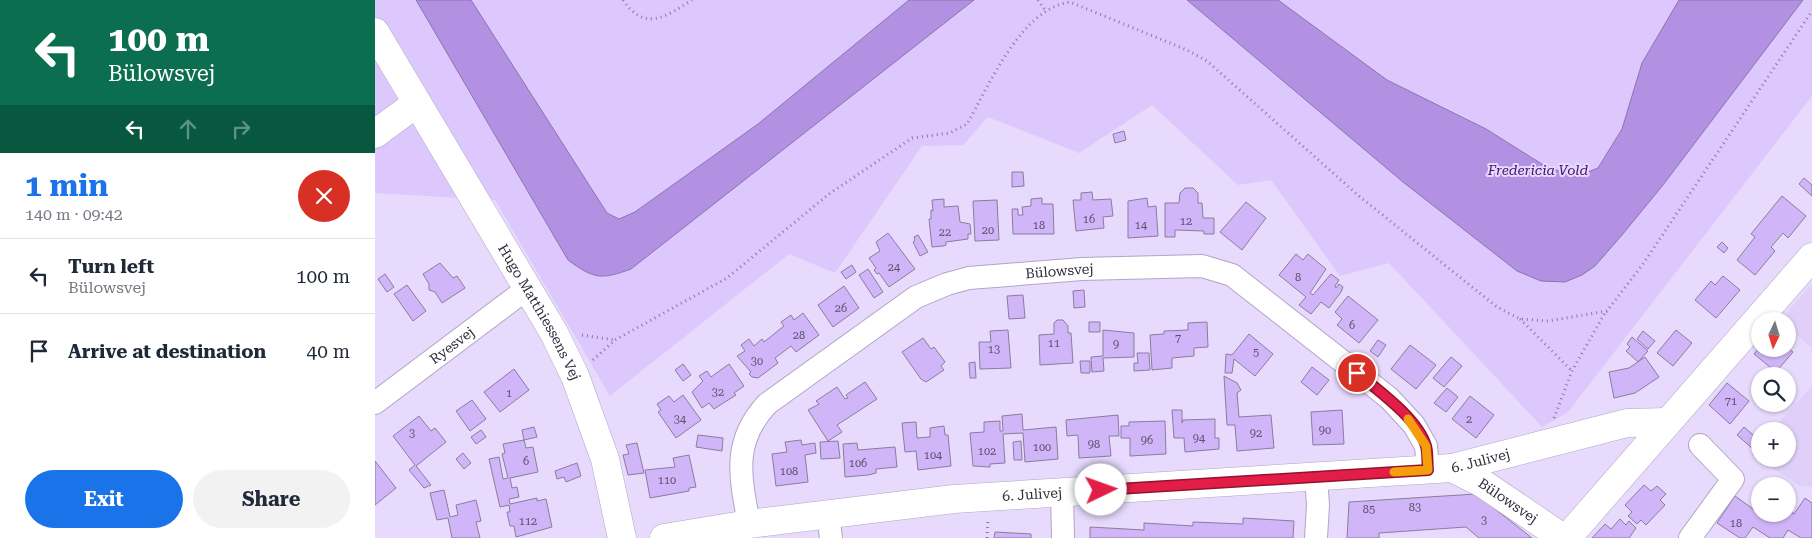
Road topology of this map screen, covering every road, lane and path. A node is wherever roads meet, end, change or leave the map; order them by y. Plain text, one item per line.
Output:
1 (623, 0) edge
2 (692, 0) edge
3 (1038, 0) edge
4 (1045, 10) junction
5 (1812, 11) edge
6 (375, 32) edge
7 (417, 103) junction
8 (375, 134) edge
9 (1812, 257) edge
10 (528, 288) junction
11 (1607, 311) junction
12 (1520, 319) junction
13 (1572, 371) junction
14 (575, 376) junction
15 (375, 403) edge
16 (1667, 422) junction
17 (1555, 441) junction
18 (1700, 445) dead end
19 (1440, 469) junction
20 (1316, 477) junction
21 (1062, 492) junction
22 (749, 524) junction
23 (830, 526) edge
24 (622, 538) edge
25 (664, 538) edge
26 (1063, 538) edge
27 (1316, 538) edge
28 (1563, 538) edge
29 (1567, 538) edge
30 (1690, 538) edge

1 - 2 path
3 - 4 path
4 - 12 path
4 - 14 path
5 - 11 path
6 - 7 street, Hugo Matthiessens Vej
7 - 8 street
7 - 10 street, Hugo Matthiessens Vej
9 - 16 street
10 - 14 street, Hugo Matthiessens Vej
10 - 15 street, Ryesvej
11 - 12 path
11 - 13 path
12 - 13 path
13 - 17 path
14 - 24 street, Hugo Matthiessens Vej
16 - 17 street, 6. Julivej
16 - 29 street
17 - 19 street, 6. Julivej
18 - 30 street
19 - 20 street, 6. Julivej
19 - 22 street, Bülowsvej
19 - 28 street, Bülowsvej
20 - 21 street, 6. Julivej
20 - 27 street
21 - 23 street, 6. Julivej
21 - 26 street
22 - 23 street, 6. Julivej
22 - 25 street, 6. Julivej

